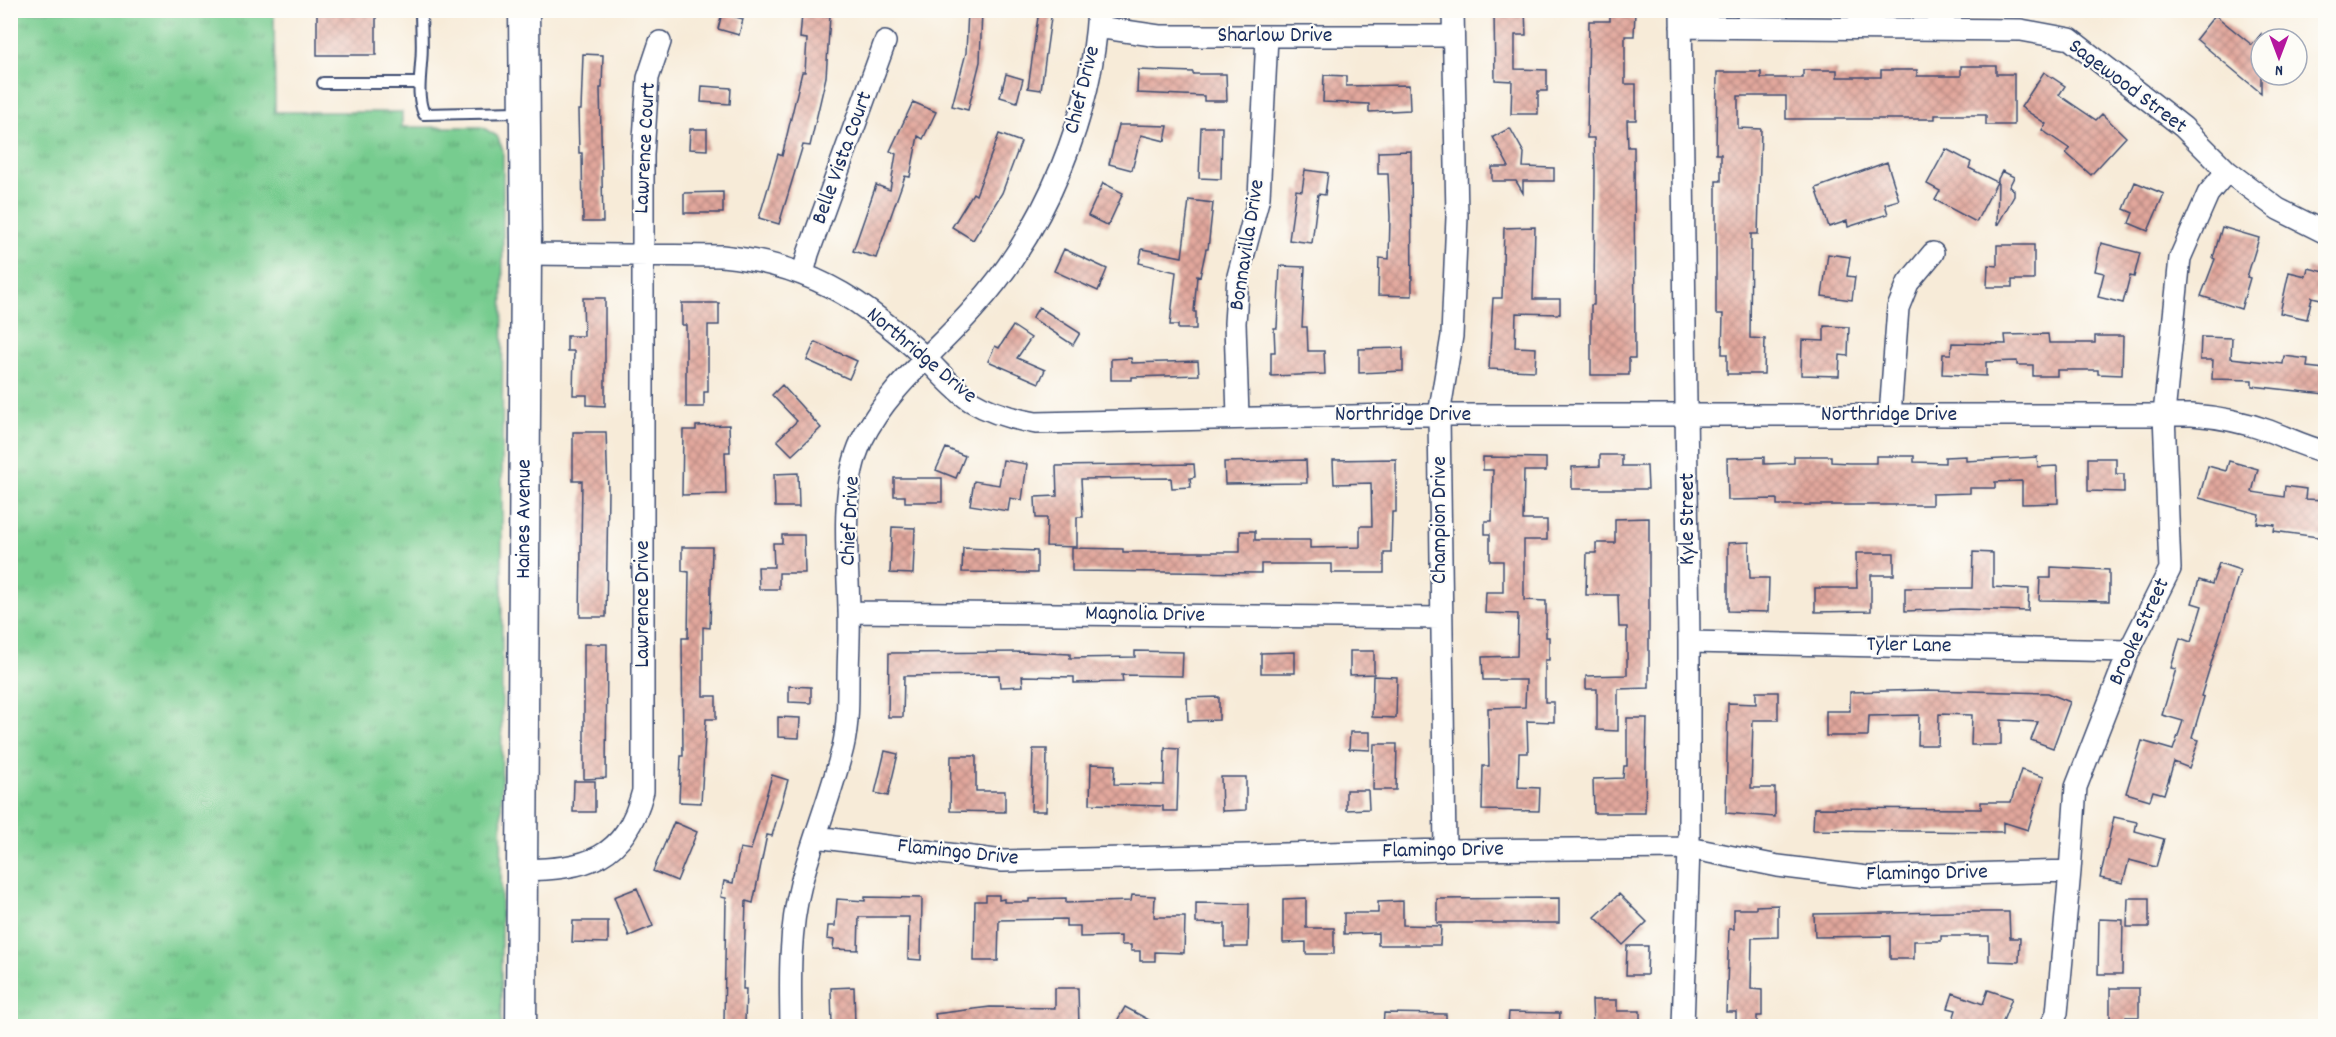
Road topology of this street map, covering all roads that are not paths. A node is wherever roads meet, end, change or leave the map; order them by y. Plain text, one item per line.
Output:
1 (421, 10) edge
2 (524, 10) edge
3 (1453, 10) edge
4 (1098, 19) edge
5 (1681, 19) edge
6 (1453, 36) junction
7 (1267, 37) junction
8 (660, 42) dead end
9 (885, 42) dead end
10 (323, 83) dead end
11 (419, 83) junction
12 (523, 112) junction
13 (2227, 171) junction
14 (2325, 233) edge
15 (1933, 253) dead end
16 (526, 254) junction
17 (643, 255) junction
18 (803, 274) junction
19 (925, 358) junction
20 (2164, 414) junction
21 (1439, 415) junction
22 (1687, 415) junction
23 (1890, 415) junction
24 (1238, 417) junction
25 (2325, 452) edge
26 (849, 612) junction
27 (1441, 618) junction
28 (1689, 642) junction
29 (2129, 651) junction
30 (816, 837) junction
31 (1689, 848) junction
32 (1445, 850) junction
33 (521, 870) junction
34 (2070, 871) junction
35 (521, 1026) edge
36 (791, 1026) edge
37 (1683, 1026) edge
38 (2051, 1026) edge

1 - 11 lane
2 - 12 main road, Haines Avenue
3 - 6 street, Champion Drive
4 - 7 street, Sharlow Drive
4 - 19 street, Chief Drive
5 - 13 street, Sagewood Street
5 - 22 street, Kyle Street
6 - 7 street, Sharlow Drive
6 - 21 street, Champion Drive
7 - 24 street, Bonnavilla Drive
8 - 17 street, Lawrence Court
9 - 18 street, Belle Vista Court
10 - 11 lane
11 - 12 lane
12 - 16 main road, Haines Avenue
13 - 14 street, Sagewood Street
13 - 20 street, Brooke Street
15 - 23 street
16 - 17 street, Northridge Drive
16 - 33 main road, Haines Avenue
17 - 18 street, Northridge Drive
17 - 33 street, Lawrence Drive
18 - 19 street, Northridge Drive
19 - 24 street, Northridge Drive
19 - 26 street, Chief Drive
20 - 23 street, Northridge Drive
20 - 25 street, Northridge Drive
20 - 29 street, Brooke Street
21 - 22 street, Northridge Drive
21 - 24 street, Northridge Drive
21 - 27 street, Champion Drive
22 - 23 street, Northridge Drive
22 - 28 street, Kyle Street
26 - 27 street, Magnolia Drive
26 - 30 street, Chief Drive
27 - 32 street, Champion Drive
28 - 29 street, Tyler Lane
28 - 31 street, Kyle Street
29 - 34 street, Brooke Street
30 - 32 street, Flamingo Drive
30 - 36 street, Chief Drive
31 - 32 street, Flamingo Drive
31 - 34 street, Flamingo Drive
31 - 37 street, Kyle Street
33 - 35 main road, Haines Avenue
34 - 38 street, Brooke Street

